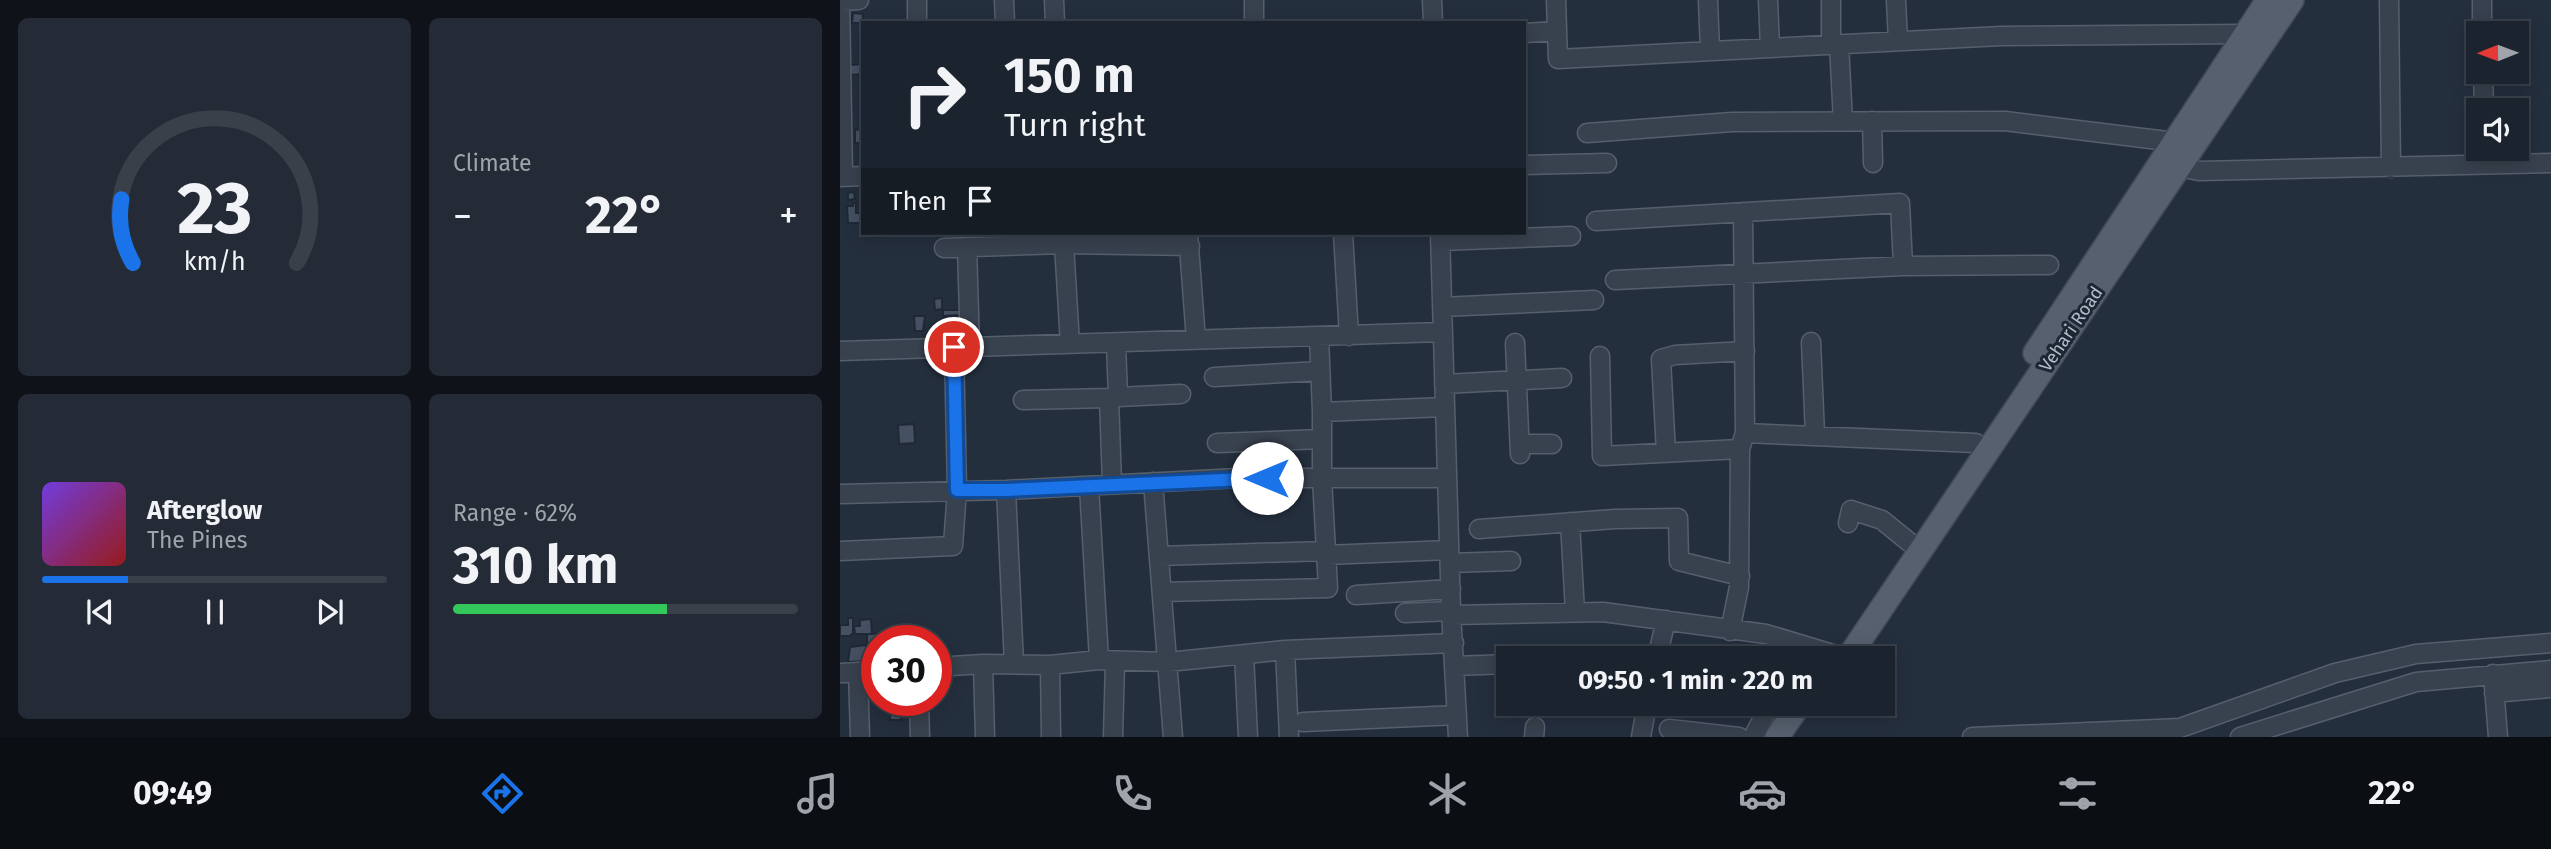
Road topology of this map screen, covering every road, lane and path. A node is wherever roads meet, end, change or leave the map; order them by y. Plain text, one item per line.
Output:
1 (840, 0) edge
2 (859, 0) edge
3 (917, 0) edge
4 (1004, 0) edge
5 (1054, 0) edge
6 (1254, 0) edge
7 (1432, 0) edge
8 (1556, 0) edge
9 (1708, 0) edge
10 (1768, 0) edge
11 (1831, 0) edge
12 (1896, 0) edge
13 (2268, 0) edge
14 (2292, 0) edge
15 (2389, 0) edge
16 (2482, 0) edge
17 (917, 21) edge
18 (1005, 21) edge
19 (1055, 21) edge
20 (1254, 21) edge
21 (1433, 21) edge
22 (2482, 21) edge
23 (1557, 32) junction
24 (1526, 33) edge
25 (2245, 34) junction
26 (1898, 41) junction
27 (1835, 45) junction
28 (1770, 48) junction
29 (1710, 51) junction
30 (1872, 121) junction
31 (1843, 122) junction
32 (1587, 133) dead end
33 (2175, 142) junction
34 (2466, 159) edge
35 (2529, 161) edge
36 (1607, 163) dead end
37 (1873, 163) dead end
38 (2551, 163) edge
39 (1526, 165) edge
40 (2180, 167) junction
41 (2391, 167) junction
42 (861, 176) edge
43 (842, 177) edge
44 (1743, 212) junction
45 (1597, 220) dead end
46 (1343, 235) edge
47 (1571, 236) dead end
48 (1440, 237) edge
49 (1189, 239) edge
50 (1064, 244) junction
51 (967, 247) junction
52 (944, 248) dead end
53 (2049, 265) dead end
54 (1903, 266) junction
55 (1744, 274) junction
56 (1615, 280) dead end
57 (1594, 300) dead end
58 (1442, 307) junction
59 (1442, 332) junction
60 (1349, 336) junction
61 (1319, 337) junction
62 (1196, 340) junction
63 (1811, 342) dead end
64 (1116, 343) junction
65 (1516, 343) dead end
66 (1069, 344) junction
67 (962, 347) junction
68 (840, 351) edge
69 (1745, 351) junction
70 (1600, 356) dead end
71 (1320, 371) junction
72 (1214, 377) dead end
73 (1562, 378) dead end
74 (1518, 380) junction
75 (1444, 384) junction
76 (1181, 394) dead end
77 (1113, 397) junction
78 (1023, 400) dead end
79 (1444, 407) junction
80 (1322, 412) junction
81 (1815, 435) junction
82 (1322, 439) junction
83 (1742, 441) junction
84 (1217, 443) dead end
85 (1976, 443) junction
86 (1552, 444) dead end
87 (1666, 453) junction
88 (1322, 478) junction
89 (1447, 478) junction
90 (1153, 482) junction
91 (1112, 484) junction
92 (1089, 486) junction
93 (957, 490) junction
94 (1006, 490) junction
95 (840, 494) edge
96 (1570, 522) junction
97 (1848, 523) dead end
98 (1479, 529) dead end
99 (1909, 542) junction
100 (840, 551) edge
101 (1326, 553) junction
102 (1159, 556) junction
103 (1450, 556) junction
104 (1511, 561) dead end
105 (1740, 576) junction
106 (1451, 589) junction
107 (1162, 592) junction
108 (1356, 595) dead end
109 (1575, 612) junction
110 (1405, 613) dead end
111 (1452, 613) junction
112 (1666, 620) junction
113 (1730, 631) junction
114 (1454, 643) junction
115 (2551, 643) edge
116 (1660, 646) edge
117 (1803, 646) edge
118 (1844, 646) edge
119 (1845, 646) edge
120 (1285, 650) junction
121 (1244, 654) junction
122 (1107, 661) junction
123 (1168, 662) junction
124 (983, 664) junction
125 (1014, 664) junction
126 (1496, 664) edge
127 (1050, 665) junction
128 (952, 666) edge
129 (1455, 666) junction
130 (2551, 670) edge
131 (858, 672) junction
132 (861, 672) edge
133 (840, 673) edge
134 (2493, 674) junction
135 (2551, 688) edge
136 (2494, 693) junction
137 (1457, 715) junction
138 (919, 716) edge
139 (1645, 716) edge
140 (1764, 716) edge
141 (1802, 716) edge
142 (1303, 722) dead end
143 (1785, 728) edge
144 (1669, 729) dead end
145 (860, 737) edge
146 (920, 737) edge
147 (985, 737) edge
148 (1051, 737) edge
149 (1113, 737) edge
150 (1173, 737) edge
151 (1248, 737) edge
152 (1289, 737) edge
153 (1458, 737) edge
154 (1641, 737) edge
155 (1739, 737) edge
156 (1753, 737) edge
157 (1972, 737) edge
158 (2241, 737) edge
159 (2498, 737) edge

1 - 2 street
1 - 43 street
3 - 17 street
4 - 18 street
5 - 19 street
6 - 20 street
7 - 21 street
8 - 23 street
9 - 29 street
10 - 28 street
11 - 27 street
12 - 26 street
13 - 25 main road, Vehari Road
14 - 40 main road, Vehari Road
15 - 41 street
16 - 22 street
23 - 24 street
23 - 29 street
25 - 26 street
25 - 33 main road, Vehari Road
26 - 27 street
27 - 28 street
27 - 31 street
28 - 29 street
30 - 31 street
30 - 33 street
30 - 37 street
31 - 32 street
33 - 85 main road, Vehari Road
34 - 41 street
35 - 38 street
36 - 39 street
40 - 41 street
40 - 119 main road, Vehari Road
42 - 43 street
44 - 45 street
44 - 54 street
44 - 55 street
46 - 60 street
47 - 48 street
48 - 58 street
49 - 50 street
49 - 62 street
50 - 51 street
50 - 66 street
51 - 52 street
51 - 67 street
53 - 54 street
54 - 55 street
55 - 56 street
55 - 69 street
57 - 58 street
58 - 59 street
59 - 60 street
59 - 75 street
60 - 61 street
61 - 62 street
61 - 71 street
62 - 64 street
63 - 81 street
64 - 66 street
64 - 77 street
65 - 74 street
66 - 67 street
67 - 68 street
67 - 93 street
69 - 83 street
69 - 87 street
70 - 87 street
71 - 72 street
71 - 80 street
73 - 74 street
74 - 75 street
74 - 86 street
75 - 79 street
76 - 77 street
77 - 78 street
77 - 91 street
79 - 80 street
79 - 89 street
80 - 82 street
81 - 83 street
81 - 85 street
82 - 84 street
82 - 88 street
83 - 87 street
83 - 105 street
85 - 99 main road, Vehari Road
88 - 89 street
88 - 90 street
88 - 101 street
89 - 103 street
90 - 91 street
90 - 102 street
91 - 92 street
92 - 94 street
92 - 122 street
93 - 94 street
93 - 95 street
93 - 100 street
94 - 125 street
96 - 98 street
96 - 105 street
96 - 109 street
97 - 99 street
99 - 118 main road, Vehari Road
101 - 102 street
101 - 103 street
101 - 107 street
102 - 107 street
103 - 104 street
103 - 106 street
105 - 113 street
106 - 108 street
106 - 111 street
107 - 123 street
109 - 111 street
109 - 112 street
110 - 111 street
111 - 114 street
112 - 113 street
112 - 116 street
113 - 117 street
114 - 120 street
114 - 129 street
115 - 157 street
120 - 121 street
120 - 152 street
121 - 123 street
121 - 151 street
122 - 123 street
122 - 127 street
122 - 149 street
123 - 150 street
124 - 125 street
124 - 128 street
124 - 147 street
125 - 127 street
126 - 129 street
127 - 148 street
129 - 137 street
130 - 134 street
131 - 132 street
131 - 133 street
131 - 145 street
134 - 136 street
134 - 158 street
135 - 136 street
136 - 159 street
137 - 142 street
137 - 153 street
138 - 146 street
139 - 154 street
140 - 156 street
141 - 143 main road
144 - 155 street

